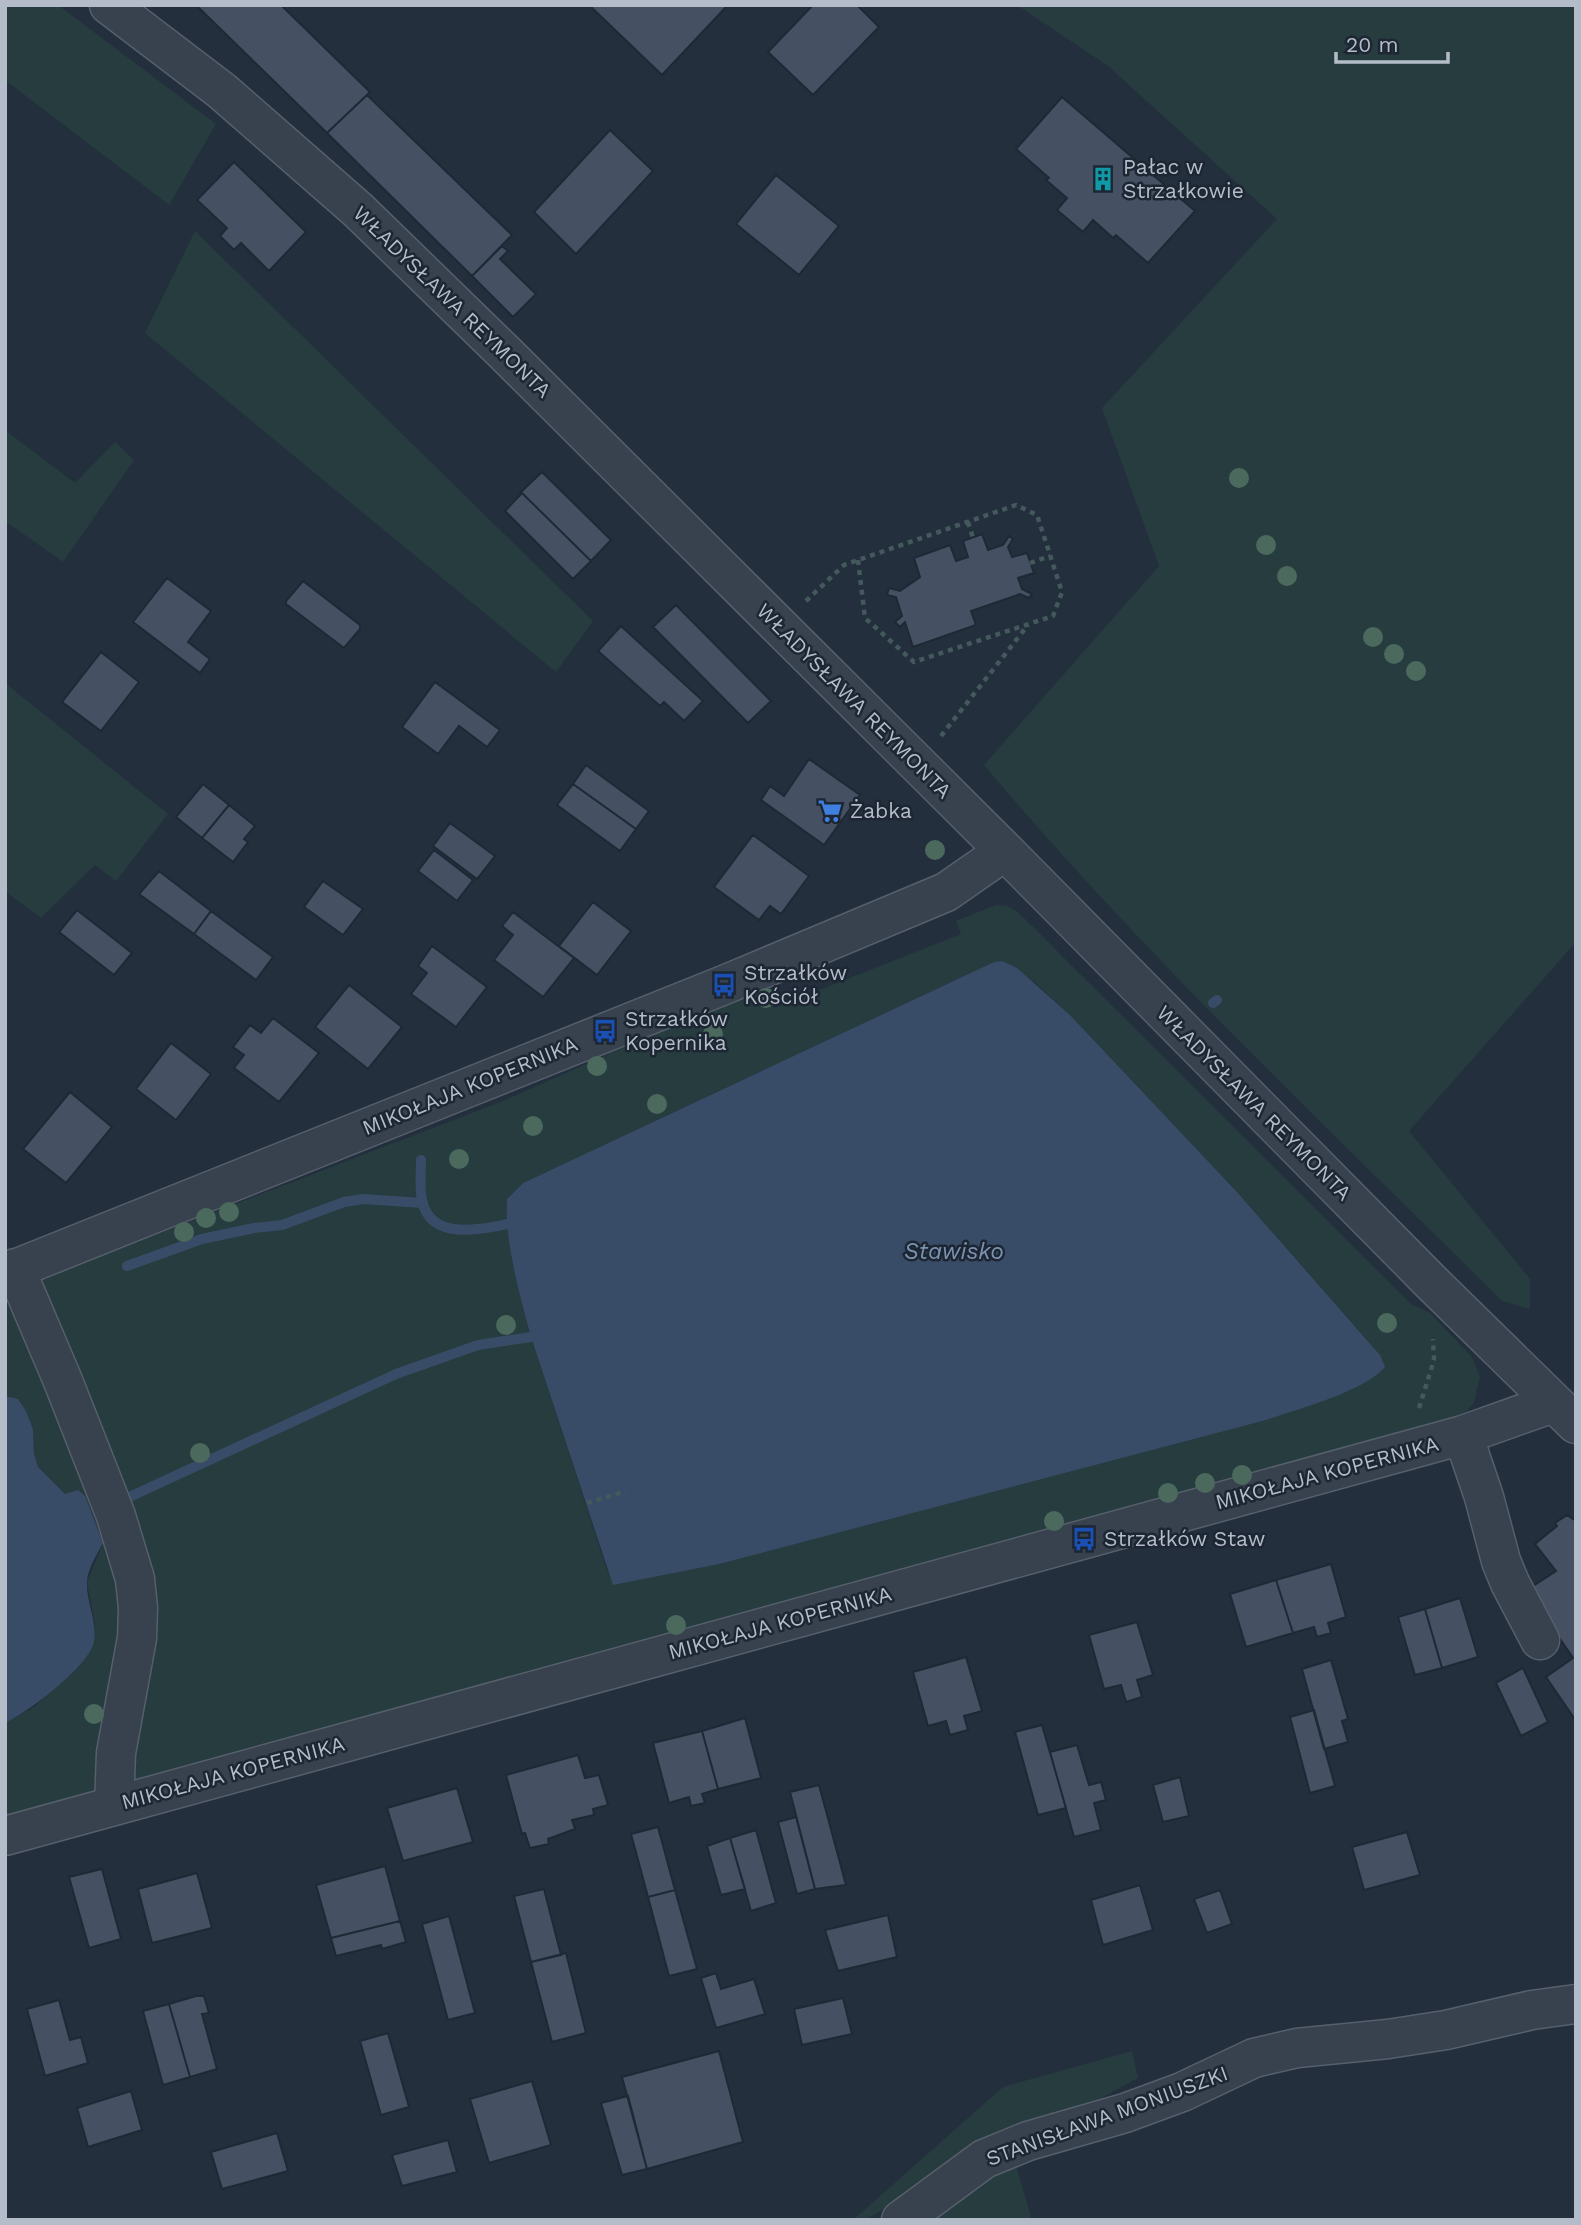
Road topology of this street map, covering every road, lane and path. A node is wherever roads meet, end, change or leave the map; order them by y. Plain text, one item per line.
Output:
1 (109, 5) edge
2 (968, 522) junction
3 (973, 538) dead end
4 (1050, 556) junction
5 (858, 560) junction
6 (1030, 563) dead end
7 (809, 597) dead end
8 (1029, 624) junction
9 (940, 736) dead end
10 (1005, 851) junction
11 (10, 1270) edge
12 (1432, 1333) dead end
13 (1564, 1413) edge
14 (1463, 1435) junction
15 (1409, 1450) junction
16 (626, 1491) dead end
17 (587, 1503) dead end
18 (1540, 1640) dead end
19 (114, 1806) junction
20 (5, 1836) edge
21 (1576, 2004) edge
22 (901, 2220) edge

1 - 10 street, WŁADYSŁAWA REYMONTA
2 - 3 path
2 - 4 path
2 - 5 path
4 - 6 path
4 - 8 path
5 - 7 path
5 - 8 path
8 - 9 path
10 - 11 street, MIKOŁAJA KOPERNIKA
10 - 13 street, WŁADYSŁAWA REYMONTA
11 - 19 street
12 - 15 path
13 - 14 street, MIKOŁAJA KOPERNIKA
14 - 15 street, MIKOŁAJA KOPERNIKA
14 - 18 street
15 - 19 street, MIKOŁAJA KOPERNIKA
16 - 17 path
19 - 20 street, MIKOŁAJA KOPERNIKA
21 - 22 street, STANISŁAWA MONIUSZKI

